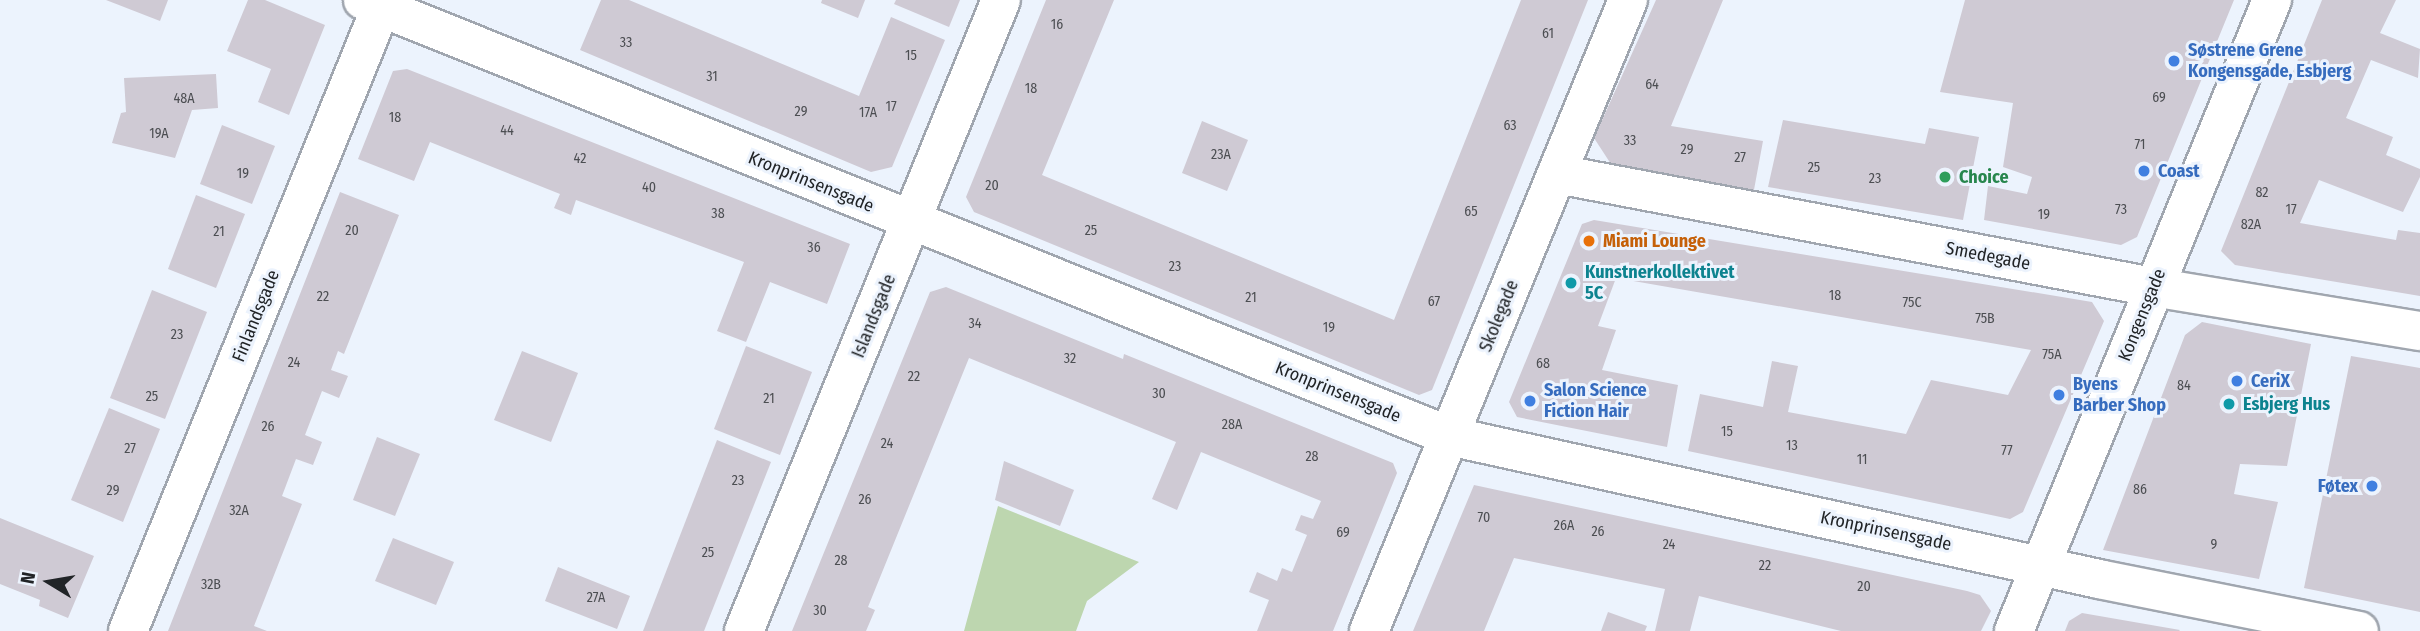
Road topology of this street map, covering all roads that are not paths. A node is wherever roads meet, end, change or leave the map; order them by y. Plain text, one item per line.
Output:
1 (1001, 0) edge
2 (1628, 0) edge
3 (2272, 0) edge
4 (376, 2) edge
5 (1557, 174) junction
6 (912, 223) junction
7 (2153, 287) junction
8 (2420, 331) edge
9 (1449, 436) junction
10 (2040, 564) junction
11 (128, 631) edge
12 (744, 631) edge
13 (1369, 631) edge
14 (2014, 631) edge
15 (2359, 631) edge

1 - 6 street, Islandsgade
2 - 5 street, Skolegade
3 - 7 street, Kongensgade
4 - 6 street, Kronprinsensgade
4 - 11 street, Finlandsgade
5 - 7 street, Smedegade
5 - 9 street, Skolegade
6 - 9 street, Kronprinsensgade
6 - 12 street, Islandsgade
7 - 8 street, Smedegade
7 - 10 street, Kongensgade
9 - 10 street, Kronprinsensgade
9 - 13 street, Skolegade
10 - 14 street, Kongensgade
10 - 15 street, Kronprinsensgade

